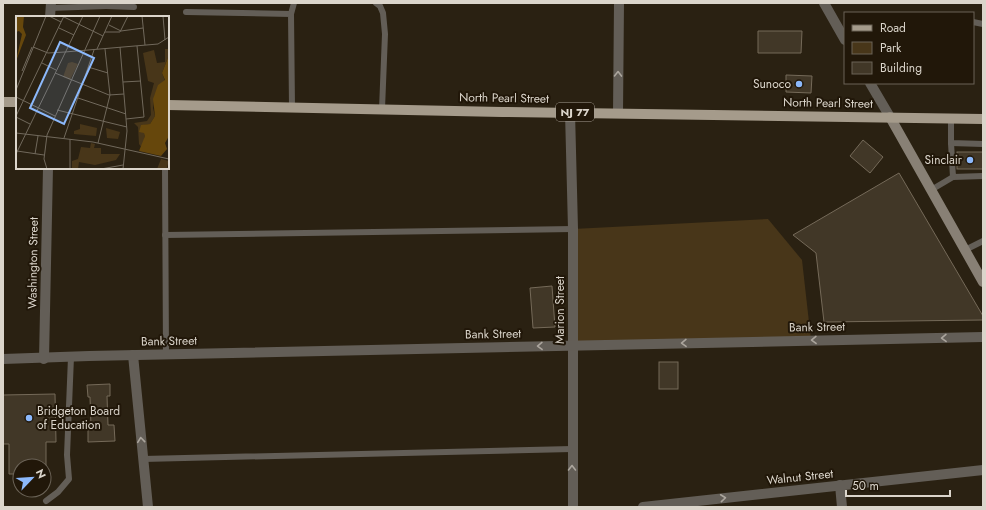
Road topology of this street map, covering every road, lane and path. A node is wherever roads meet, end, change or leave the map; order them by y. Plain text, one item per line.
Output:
1 (294, 3) edge
2 (376, 3) edge
3 (619, 3) edge
4 (824, 3) edge
5 (107, 4) edge
6 (134, 7) dead end
7 (50, 9) edge
8 (186, 12) dead end
9 (291, 14) junction
10 (844, 38) edge
11 (871, 84) edge
12 (3, 102) edge
13 (16, 102) edge
14 (169, 105) edge
15 (292, 107) junction
16 (382, 109) junction
17 (570, 112) junction
18 (618, 113) junction
19 (890, 117) junction
20 (951, 118) junction
21 (983, 118) edge
22 (951, 143) junction
23 (983, 144) edge
24 (48, 169) edge
25 (165, 169) edge
26 (983, 176) edge
27 (953, 177) junction
28 (931, 190) junction
29 (573, 229) junction
30 (165, 236) junction
31 (983, 241) edge
32 (965, 250) junction
33 (983, 282) edge
34 (983, 337) edge
35 (572, 345) junction
36 (166, 354) junction
37 (133, 355) junction
38 (71, 357) junction
39 (44, 358) junction
40 (3, 360) edge
41 (572, 449) junction
42 (143, 458) junction
43 (983, 470) edge
44 (840, 485) junction
45 (46, 501) dead end
46 (148, 507) edge
47 (573, 507) edge
48 (643, 507) edge
49 (842, 507) edge

1 - 9 lane
2 - 16 lane
18 -> 3 street
4 - 10 street
5 - 6 lane
5 - 7 lane
8 - 9 lane
9 - 15 lane
11 - 19 street
12 - 13 main road
14 - 15 main road, North Pearl Street / NJ 77
15 - 16 main road, North Pearl Street / NJ 77
16 - 17 main road, North Pearl Street / NJ 77
17 - 18 main road, North Pearl Street / NJ 77
17 - 29 street, Marion Street
18 - 19 main road, North Pearl Street / NJ 77
19 - 20 main road, North Pearl Street / NJ 77
19 - 28 main road
20 - 21 main road, North Pearl Street / NJ 77
20 - 22 lane
22 - 23 lane
22 - 27 lane
24 - 39 street, Washington Street
25 - 30 lane
26 - 27 lane
27 - 28 lane
28 - 32 main road
29 - 30 lane
29 - 35 street, Marion Street
30 - 36 lane
31 - 32 lane
32 - 33 main road
34 -> 35 street, Bank Street
35 -> 36 street, Bank Street
35 - 41 street, Marion Street
36 - 37 street, Bank Street
37 - 38 street, Bank Street
42 -> 37 street
38 - 39 street, Bank Street
38 - 45 lane
39 - 40 street, Bank Street
41 - 42 lane
47 -> 41 street, Marion Street
42 - 46 street
43 - 44 street, Walnut Street
48 -> 44 street, Walnut Street
44 - 49 street

